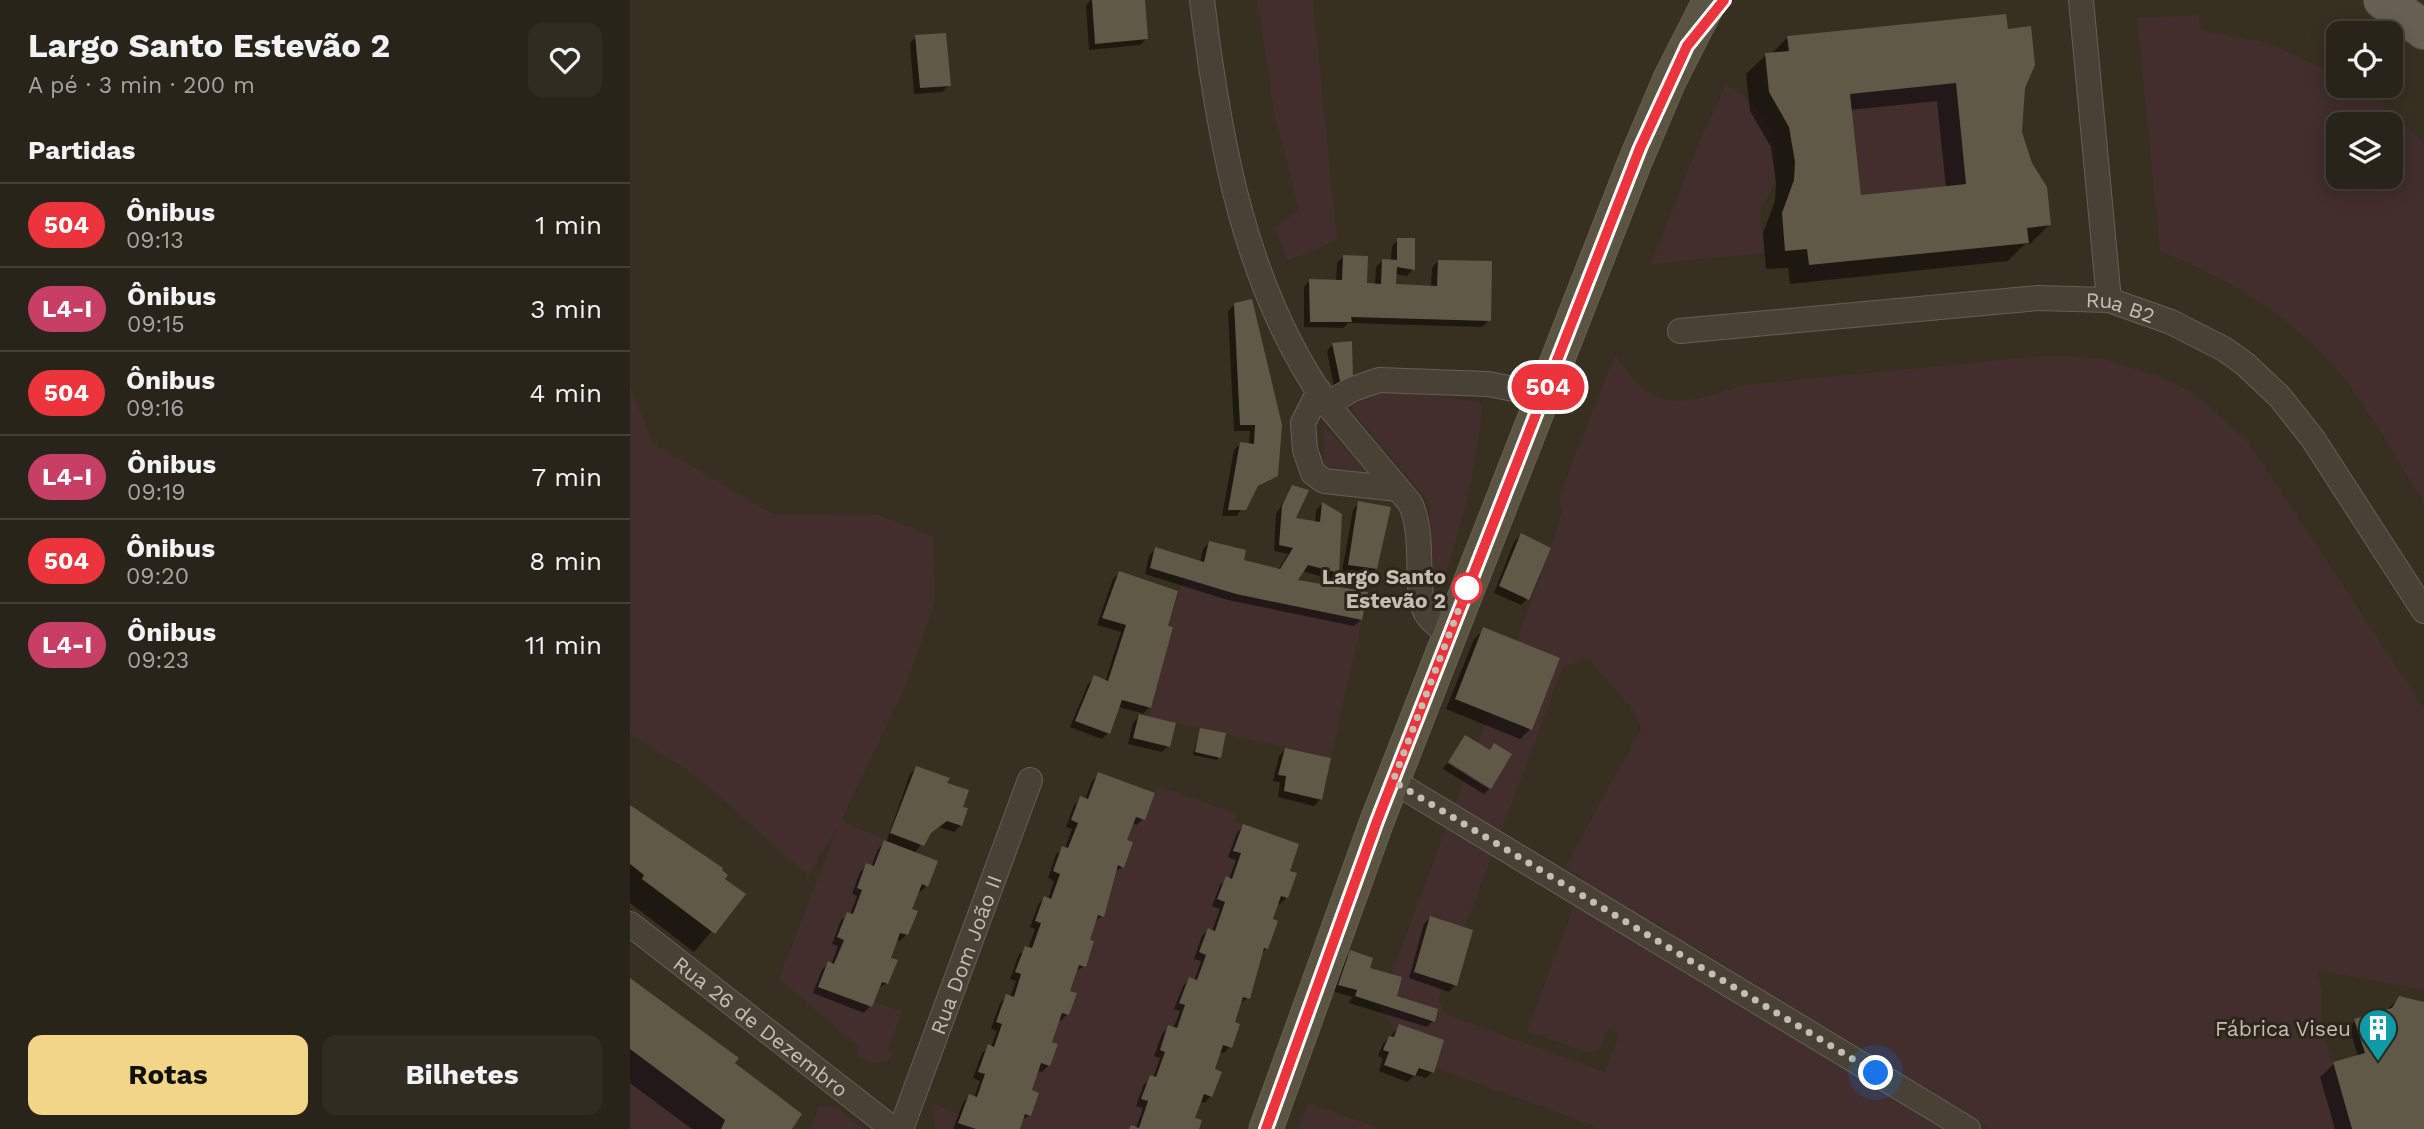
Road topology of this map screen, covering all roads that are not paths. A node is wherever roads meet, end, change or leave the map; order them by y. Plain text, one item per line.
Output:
1 (1202, 0) edge
2 (1710, 0) edge
3 (1724, 0) edge
4 (2081, 0) edge
5 (2383, 0) edge
6 (2424, 30) edge
7 (1687, 46) junction
8 (2109, 300) junction
9 (1680, 331) dead end
10 (1545, 395) junction
11 (1323, 398) junction
12 (1398, 489) junction
13 (2424, 611) edge
14 (1449, 635) junction
15 (1030, 780) dead end
16 (1393, 781) junction
17 (630, 924) edge
18 (893, 1129) edge
19 (901, 1129) edge
20 (1266, 1129) edge
21 (1968, 1129) edge

1 - 11 street
2 - 7 street
3 - 7 street
4 - 8 street
5 - 6 main road
7 - 10 street
8 - 9 street, Rua B2
8 - 13 street, Rua B2
10 - 11 street
10 - 14 street
11 - 12 street
11 - 12 street
12 - 14 street
14 - 16 street
15 - 19 street, Rua Dom João II
16 - 20 street
16 - 21 street
17 - 18 street, Rua 26 de Dezembro

